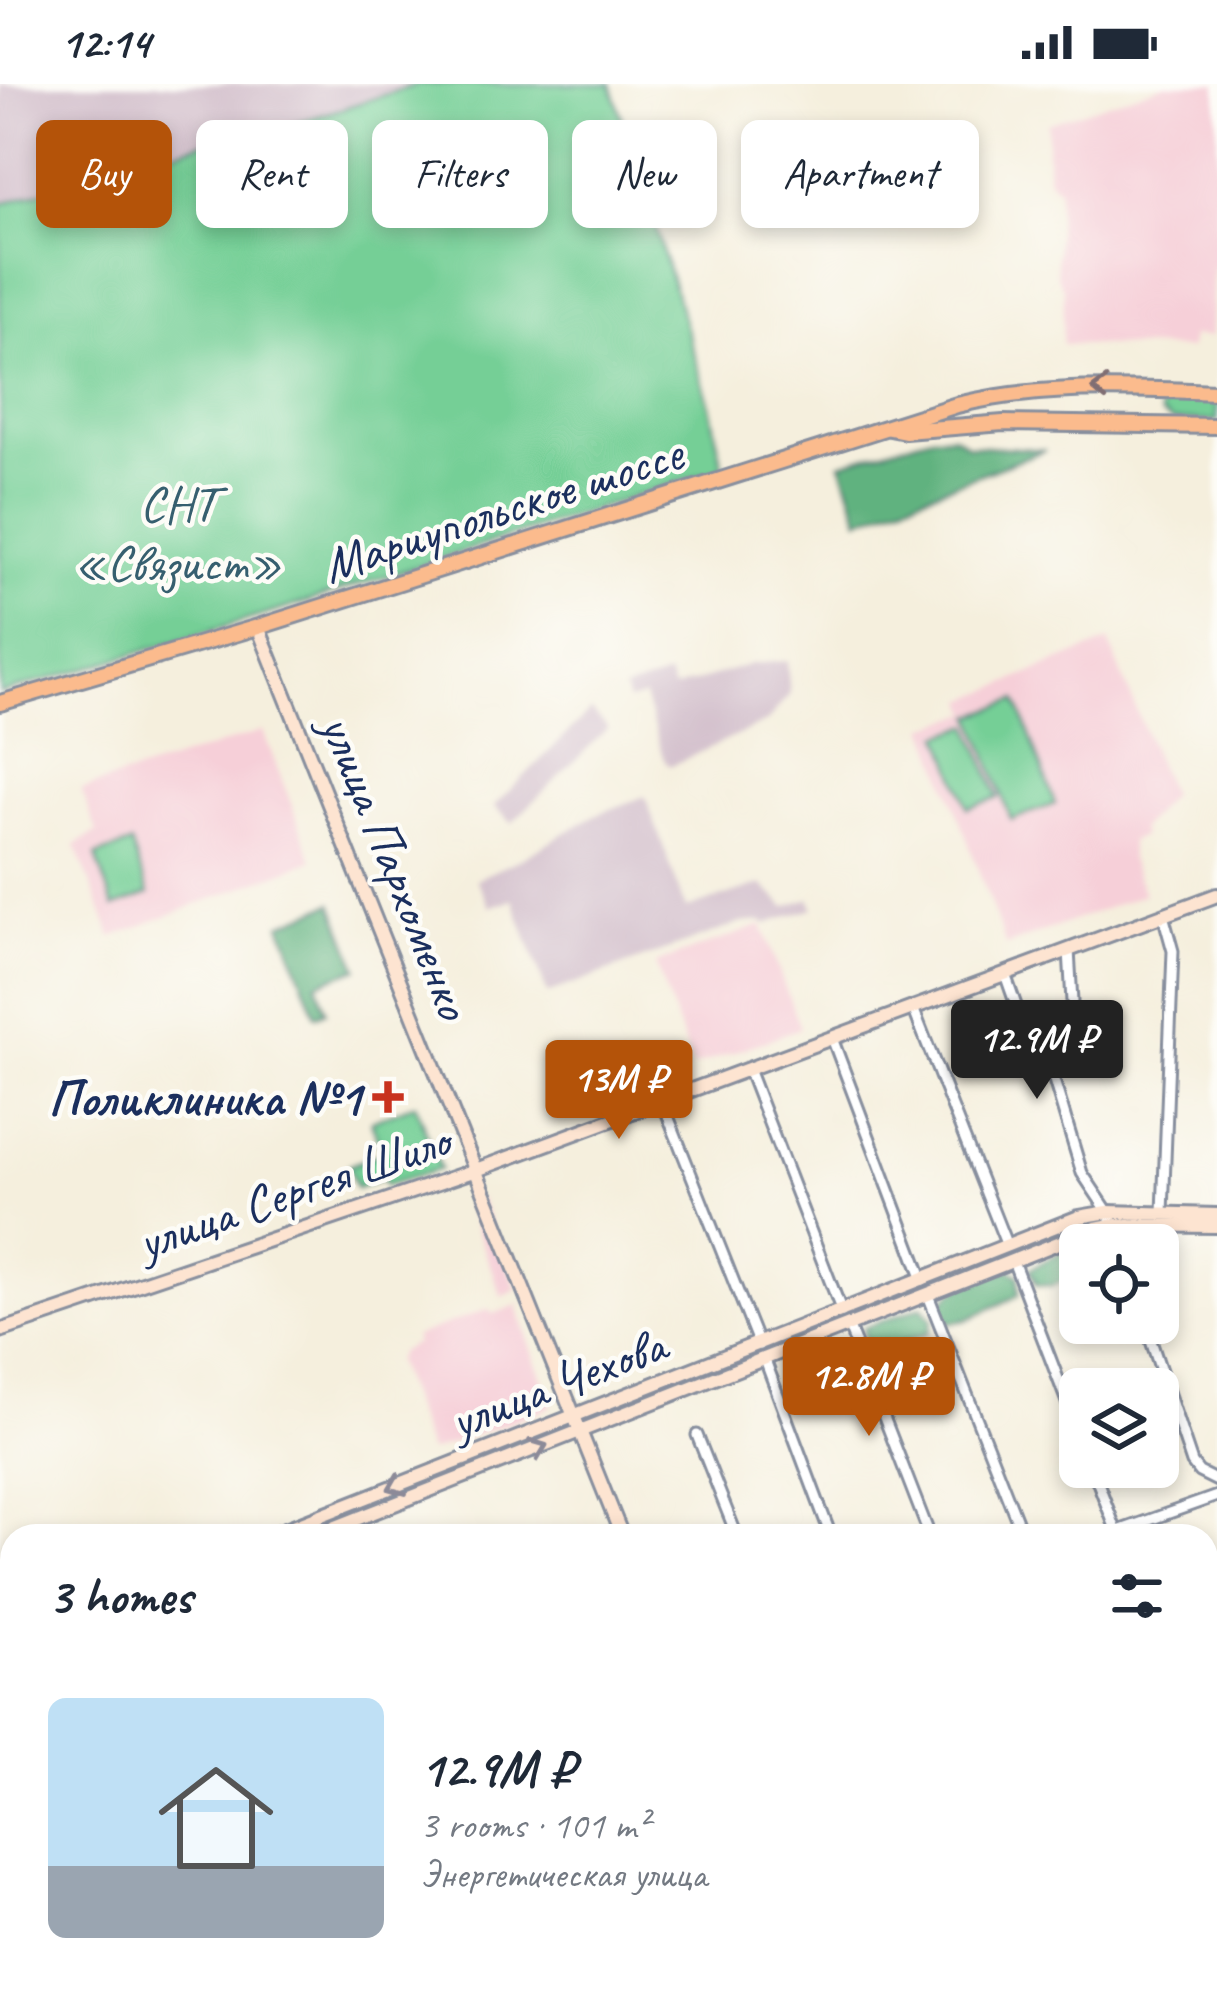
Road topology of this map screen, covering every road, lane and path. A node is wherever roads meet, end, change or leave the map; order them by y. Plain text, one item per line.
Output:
1 (1217, 392) edge
2 (1217, 427) edge
3 (890, 428) junction
4 (259, 627) junction
5 (0, 703) edge
6 (1217, 895) edge
7 (1163, 915) junction
8 (1069, 950) junction
9 (1005, 974) junction
10 (1072, 1002) dead end
11 (913, 1008) junction
12 (832, 1038) junction
13 (748, 1069) junction
14 (662, 1101) junction
15 (476, 1170) junction
16 (1162, 1213) junction
17 (1217, 1215) edge
18 (1110, 1218) junction
19 (1112, 1224) edge
20 (1217, 1226) edge
21 (1006, 1246) junction
22 (1013, 1261) junction
23 (923, 1280) junction
24 (928, 1295) junction
25 (842, 1312) junction
26 (849, 1327) junction
27 (0, 1331) edge
28 (1152, 1344) edge
29 (759, 1345) junction
30 (765, 1360) junction
31 (1059, 1381) edge
32 (576, 1417) junction
33 (581, 1432) junction
34 (697, 1435) dead end
35 (1217, 1481) edge
36 (1100, 1488) edge
37 (1217, 1496) edge
38 (299, 1524) edge
39 (344, 1524) edge
40 (617, 1524) edge
41 (732, 1524) edge
42 (826, 1524) edge
43 (925, 1524) edge
44 (1018, 1524) edge
45 (1114, 1524) edge
46 (1144, 1524) edge

1 -> 3 main road, Мариупольское шоссе
2 - 3 main road, Мариупольское шоссе
3 - 4 main road, Мариупольское шоссе
4 - 5 main road, Мариупольское шоссе
4 - 15 street, улица Пархоменко
6 - 7 street, улица Сергея Шило
7 - 8 street, улица Сергея Шило
7 - 16 street
8 - 9 street, улица Сергея Шило
8 - 10 street
9 - 11 street, улица Сергея Шило
9 - 18 street
11 - 12 street, улица Сергея Шило
11 - 21 street
12 - 13 street, улица Сергея Шило
12 - 23 street
13 - 14 street, улица Сергея Шило
13 - 25 street
14 - 15 street, улица Сергея Шило
14 - 29 street
15 - 27 street, улица Сергея Шило
15 - 32 street, улица Пархоменко
16 - 17 street, улица Чехова
16 - 18 street, улица Чехова
18 - 19 street
18 - 20 street, улица Чехова
18 - 21 street, улица Чехова
18 - 22 street, улица Чехова
21 - 23 street, улица Чехова
22 - 24 street, улица Чехова
22 - 31 street
23 - 25 street, улица Чехова
24 - 26 street, улица Чехова
24 - 44 street
25 - 29 street, улица Чехова
26 - 30 street, улица Чехова
26 - 43 street
28 - 35 street
29 - 30 street
29 - 32 street, улица Чехова
30 - 33 street, улица Чехова
30 - 42 street
32 - 33 street, улица Пархоменко
32 -> 38 street, улица Чехова
39 -> 33 street, улица Чехова
33 - 40 street, улица Пархоменко
34 - 41 street
36 - 45 street
37 - 46 street

